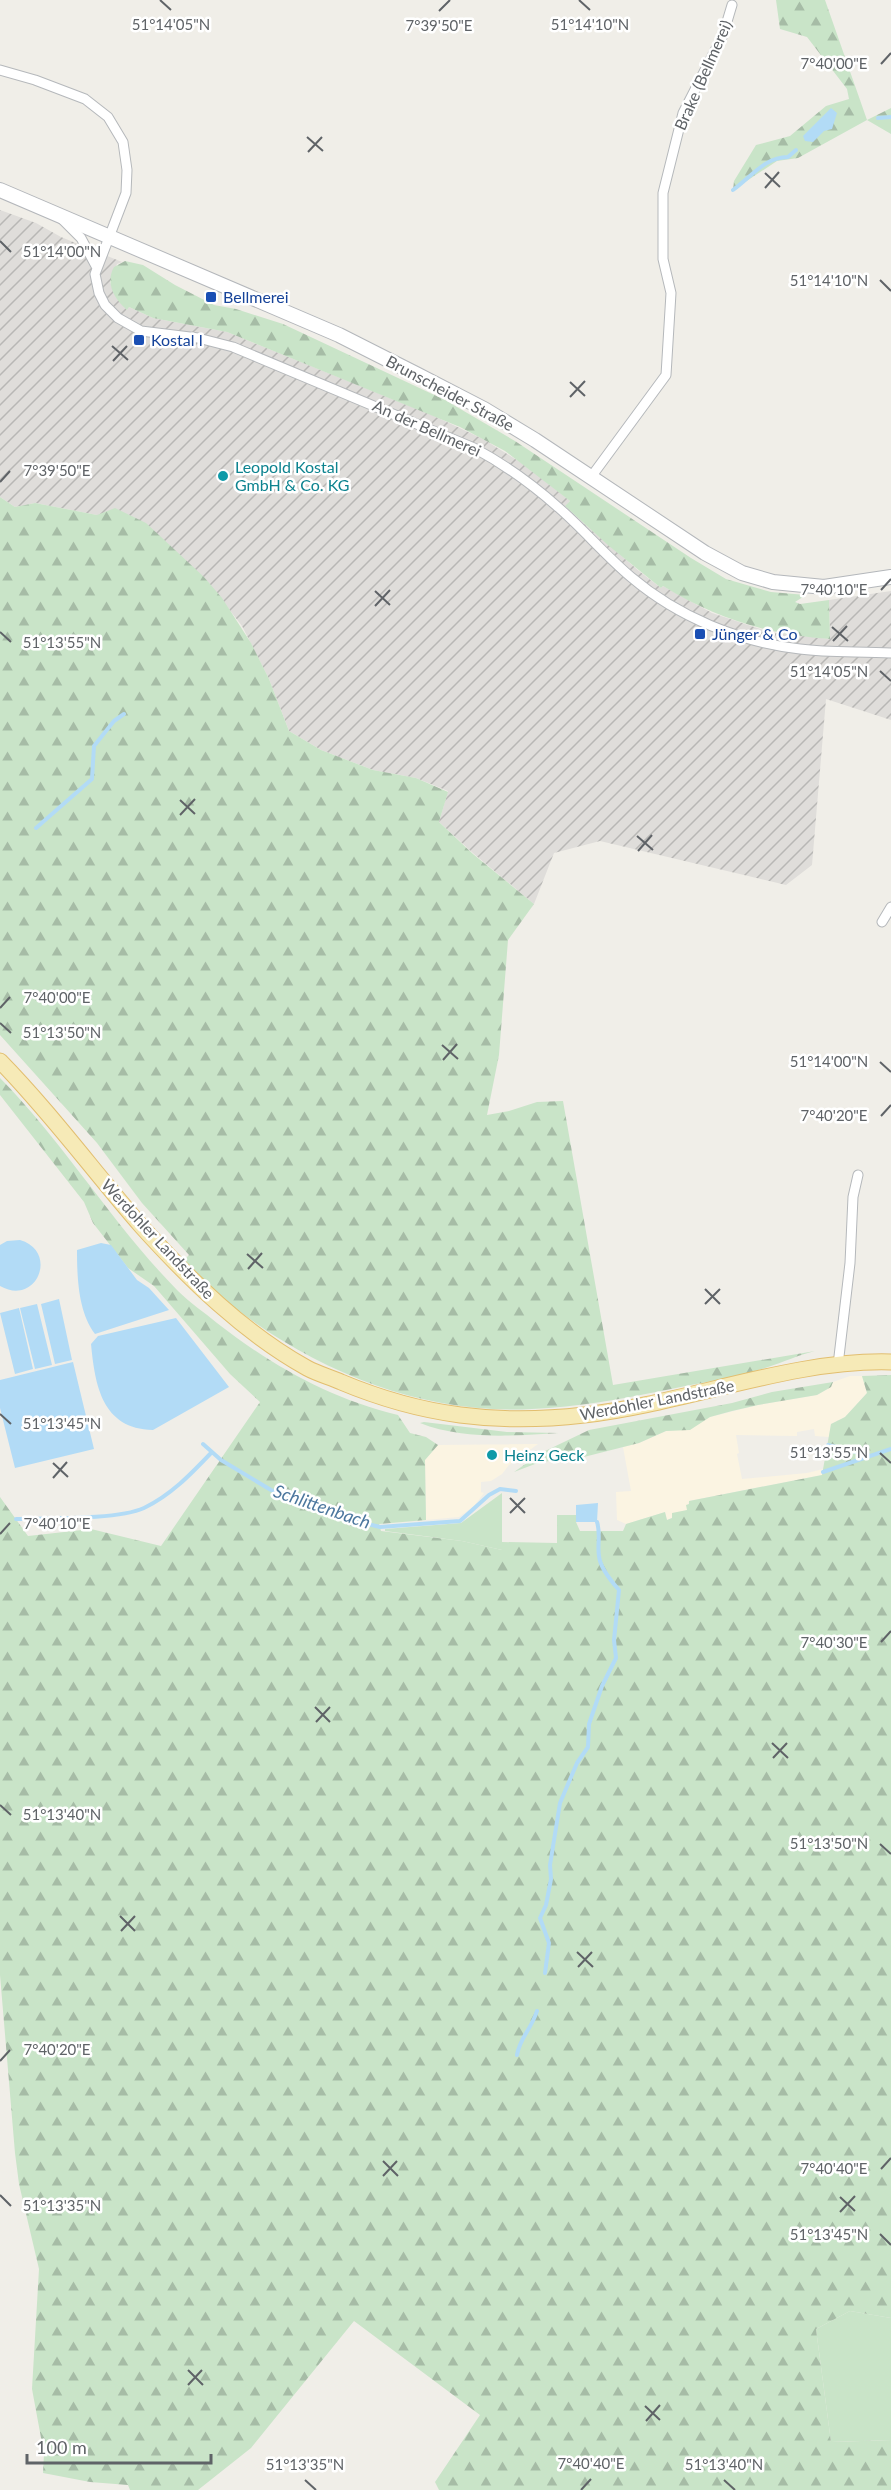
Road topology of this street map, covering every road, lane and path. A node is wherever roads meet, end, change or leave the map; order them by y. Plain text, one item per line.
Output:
1 (732, 5) dead end
2 (0, 70) edge
3 (0, 190) edge
4 (56, 213) junction
5 (110, 237) junction
6 (97, 267) junction
7 (591, 477) junction
8 (891, 577) edge
9 (891, 653) edge
10 (891, 907) edge
11 (882, 922) dead end
12 (0, 1061) edge
13 (858, 1175) dead end
14 (891, 1362) edge
15 (838, 1365) junction

1 - 7 street, Brake (Bellmerei)
2 - 5 street
3 - 4 main road, Brunscheider Straße
4 - 5 main road, Brunscheider Straße
4 - 6 street, An der Bellmerei
5 - 6 street
5 - 7 main road, Brunscheider Straße
6 - 9 street, An der Bellmerei
7 - 8 main road, Brunscheider Straße
10 - 11 street
12 - 15 main road, Werdohler Landstraße
13 - 15 street
14 - 15 main road, Werdohler Landstraße

